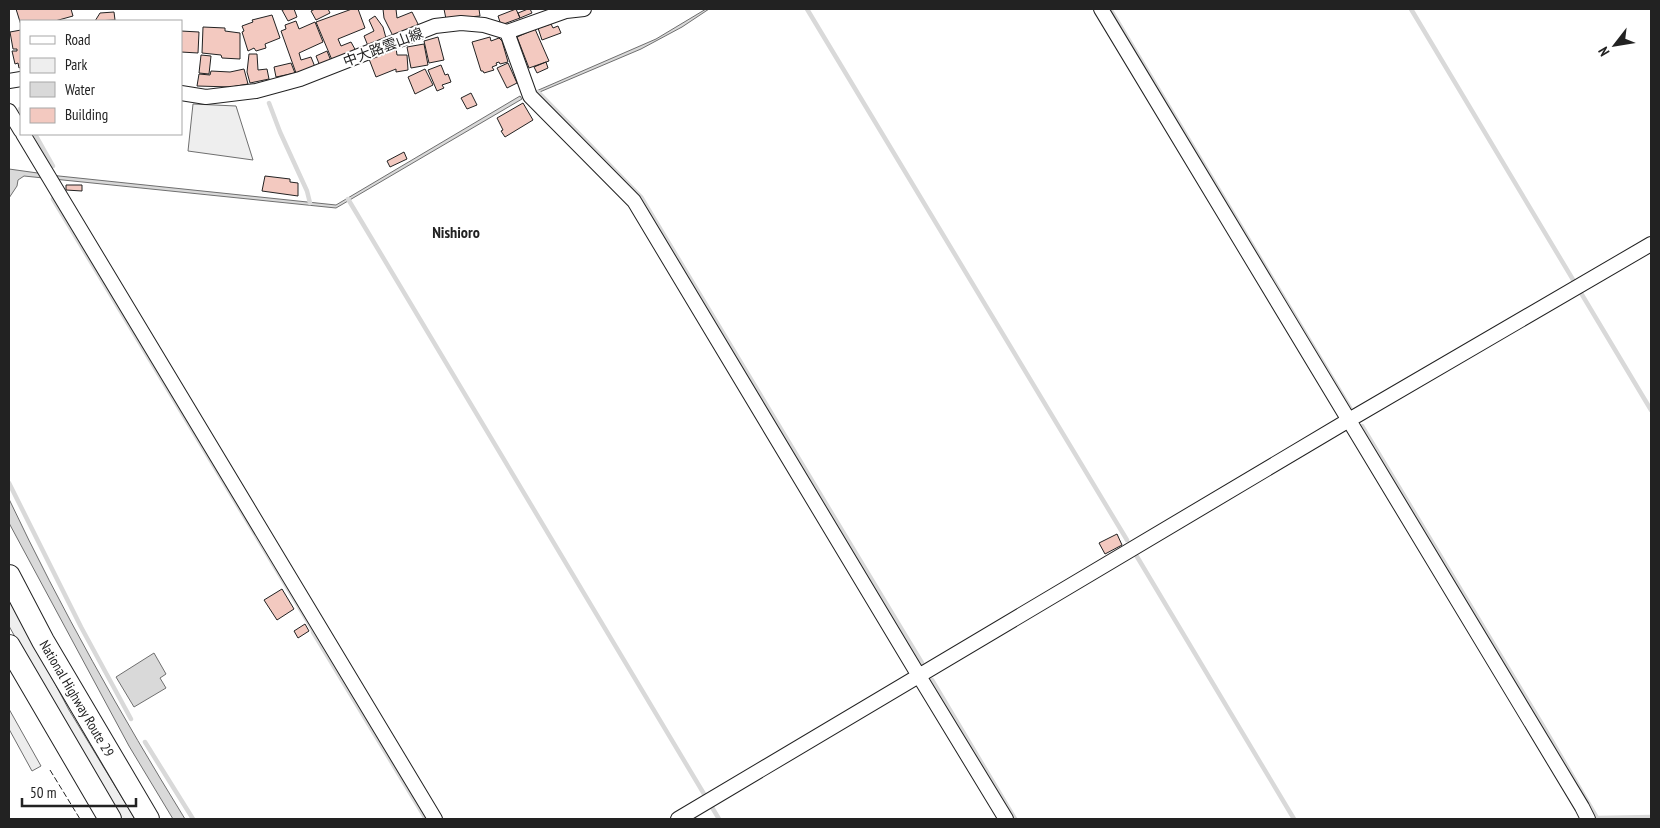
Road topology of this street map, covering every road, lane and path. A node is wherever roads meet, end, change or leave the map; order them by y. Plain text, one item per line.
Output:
1 (584, 9) edge
2 (1100, 9) edge
3 (507, 32) junction
4 (182, 93) edge
5 (9, 111) edge
6 (20, 129) edge
7 (24, 135) edge
8 (1651, 244) edge
9 (1349, 420) junction
10 (9, 576) edge
11 (9, 646) edge
12 (919, 676) junction
13 (110, 819) edge
14 (148, 819) edge
15 (435, 819) edge
16 (678, 819) edge
17 (1006, 819) edge
18 (1588, 819) edge

1 - 3 street
2 - 9 street
3 - 4 street, 中大路雲山線
3 - 12 street
5 - 6 street
7 - 15 street
8 - 9 street
9 - 12 street
9 - 18 street
10 - 14 highway, National Highway Route 29
11 - 13 highway
12 - 16 street
12 - 17 street

